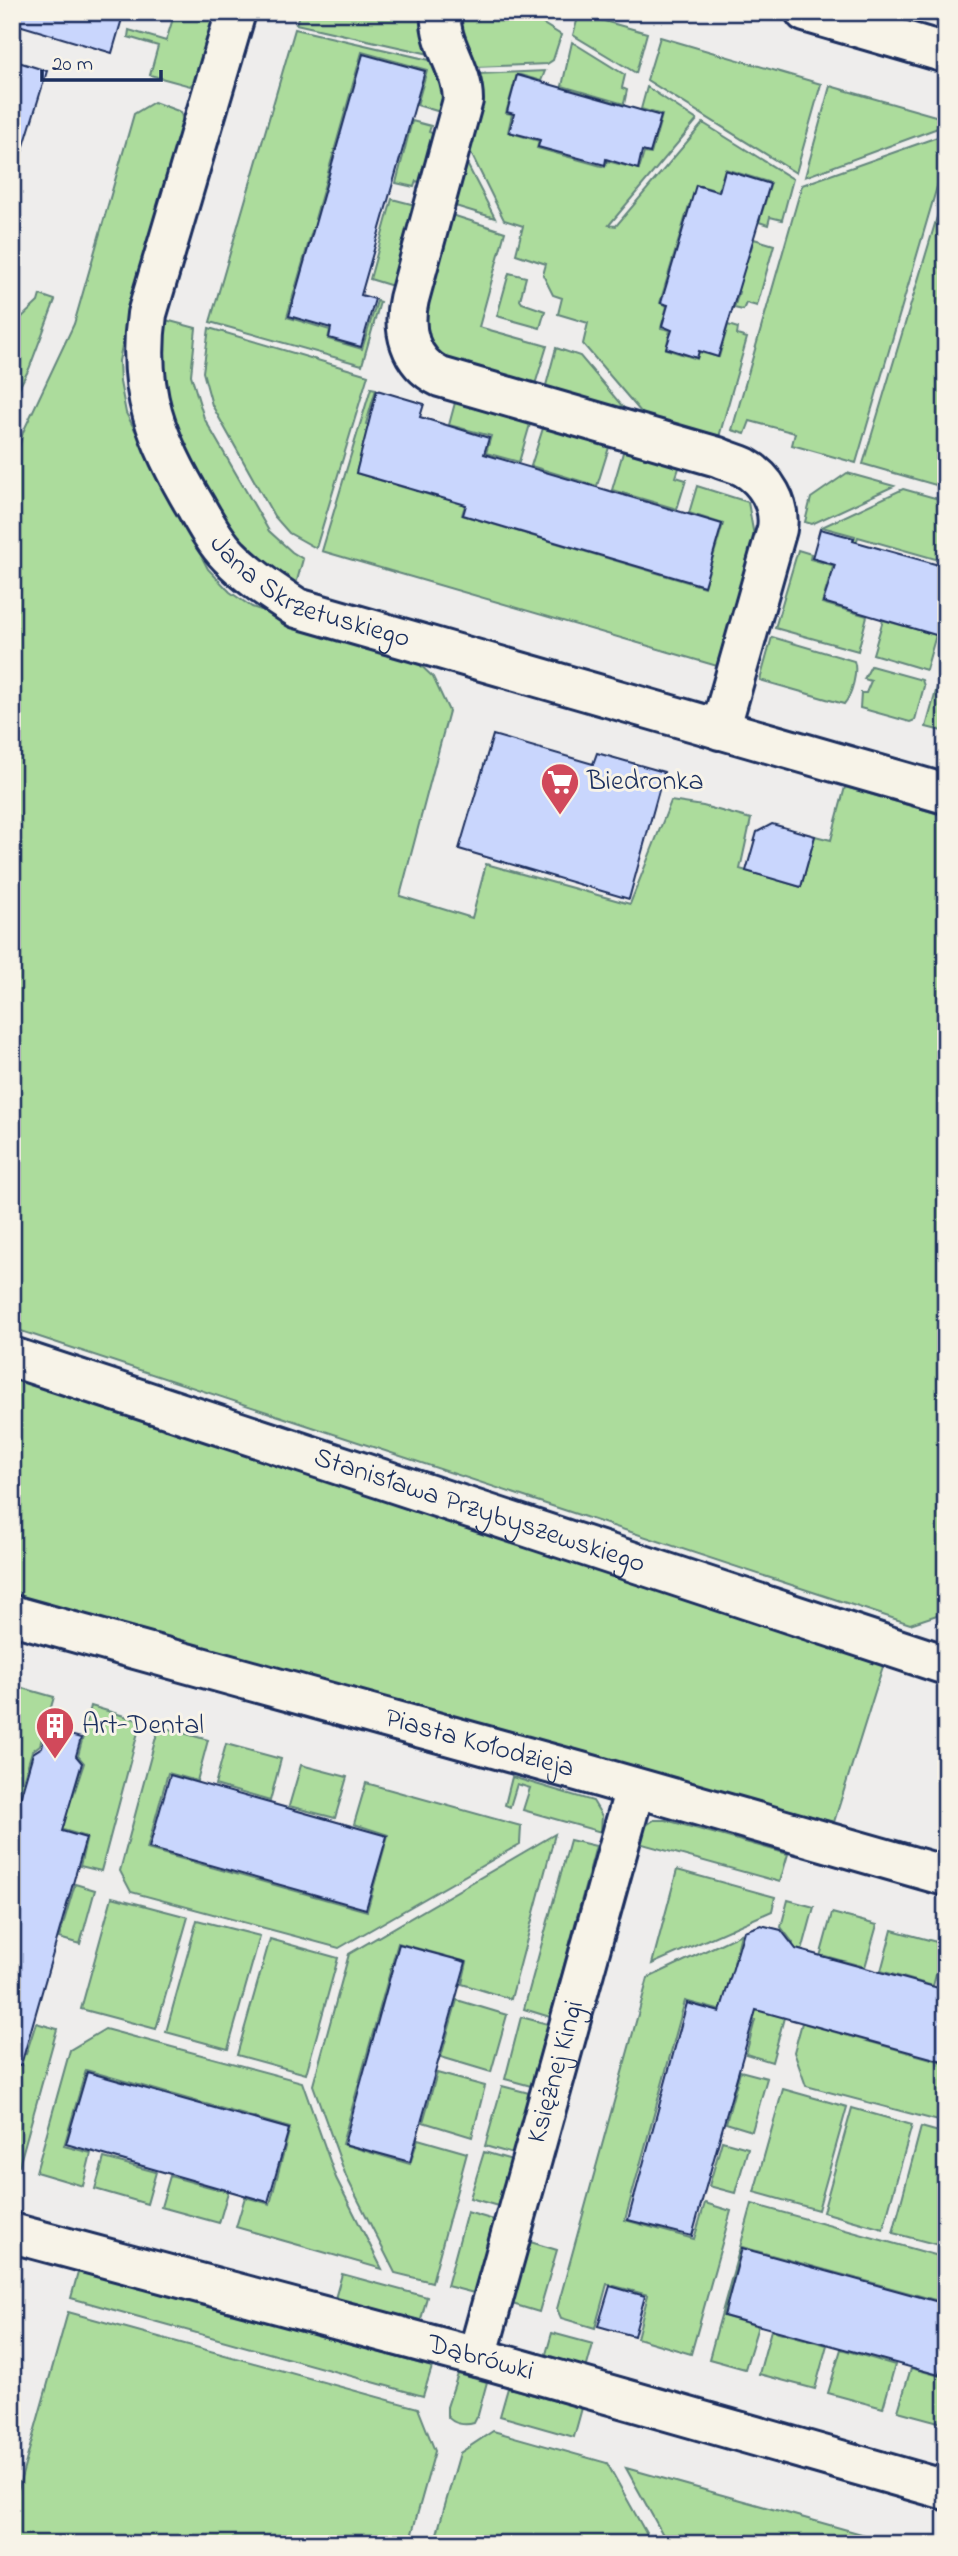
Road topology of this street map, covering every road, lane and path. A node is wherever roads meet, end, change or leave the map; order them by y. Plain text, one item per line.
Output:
1 (236, 12) edge
2 (441, 12) edge
3 (805, 12) edge
4 (946, 52) edge
5 (720, 730) junction
6 (946, 794) edge
7 (12, 1357) edge
8 (12, 1615) edge
9 (946, 1665) edge
10 (635, 1788) junction
11 (946, 1876) edge
12 (12, 2233) edge
13 (477, 2357) junction
14 (946, 2490) edge

1 - 5 street, Jana Skrzetuskiego
2 - 5 street
3 - 4 street
5 - 6 street, Jana Skrzetuskiego
7 - 9 street, Stanisława Przybyszewskiego
8 - 10 street, Piasta Kołodzieja
10 - 11 street, Piasta Kołodzieja
10 - 13 street, Księżnej Kingi
12 - 13 street, Dąbrówki
13 - 14 street, Dąbrówki

